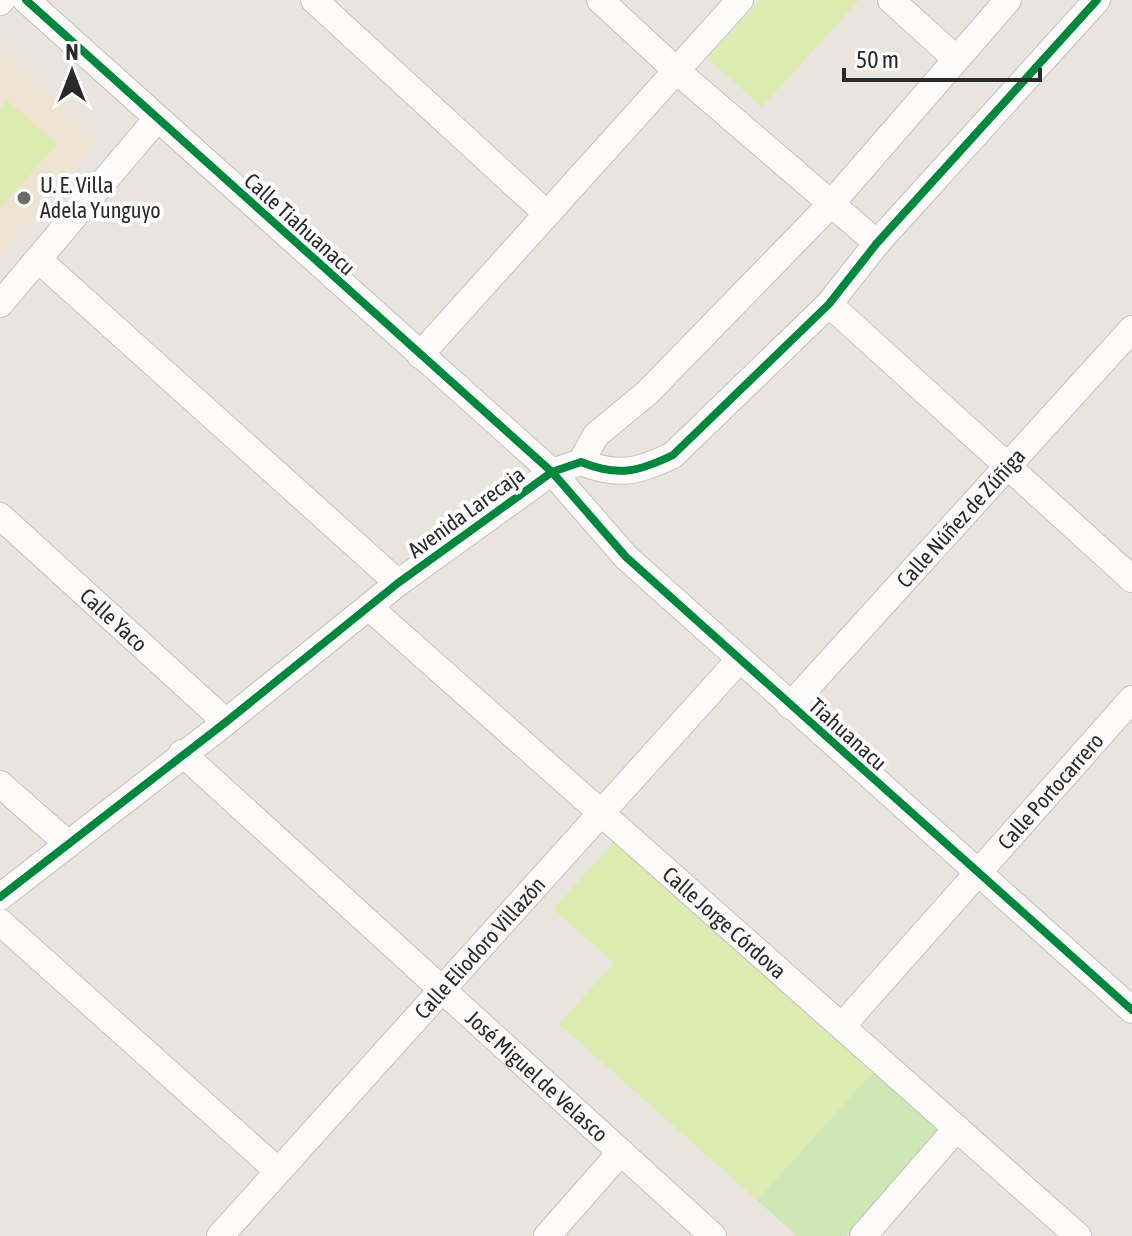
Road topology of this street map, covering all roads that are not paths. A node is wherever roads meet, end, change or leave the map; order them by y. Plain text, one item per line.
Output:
1 (26, 0) edge
2 (314, 0) edge
3 (600, 0) edge
4 (740, 0) edge
5 (891, 0) edge
6 (1008, 0) edge
7 (1097, 0) edge
8 (955, 58) junction
9 (678, 72) junction
10 (156, 120) junction
11 (830, 205) junction
12 (547, 214) junction
13 (877, 243) junction
14 (39, 260) junction
15 (0, 304) edge
16 (829, 304) junction
17 (1132, 329) edge
18 (420, 355) junction
19 (581, 462) junction
20 (1008, 466) junction
21 (552, 472) junction
22 (0, 516) edge
23 (1132, 579) edge
24 (398, 583) junction
25 (370, 608) junction
26 (739, 660) junction
27 (1132, 699) edge
28 (790, 706) junction
29 (226, 722) junction
30 (182, 753) junction
31 (0, 784) edge
32 (602, 813) junction
33 (67, 843) junction
34 (977, 874) junction
35 (0, 897) edge
36 (0, 922) edge
37 (443, 990) junction
38 (1132, 1010) edge
39 (842, 1026) junction
40 (957, 1128) junction
41 (621, 1152) junction
42 (277, 1170) junction
43 (220, 1236) edge
44 (547, 1236) edge
45 (713, 1236) edge
46 (863, 1236) edge
47 (1078, 1236) edge

1 - 10 street, Calle Tiahuanacu
2 - 12 street
3 - 9 street
4 - 9 street
5 - 8 street
6 - 8 street
7 - 13 street
8 - 11 street
9 - 11 street
9 - 12 street
10 - 14 street
10 - 18 street, Calle Tiahuanacu
11 - 13 street
11 - 19 street
12 - 18 street
13 - 16 street
14 - 15 street
14 - 24 street
16 - 19 street
16 - 20 street
17 - 20 street, Calle Núñez de Zúñiga
18 - 21 street, Calle Tiahuanacu
19 - 21 street, Avenida Larecaja
20 - 23 street
20 - 28 street, Calle Núñez de Zúñiga
21 - 24 street, Avenida Larecaja
21 - 26 street, Tiahuanacu
22 - 29 street, Calle Yaco
24 - 25 street, Avenida Larecaja
25 - 29 street, Avenida Larecaja
25 - 32 street, Calle Jorge Córdova
26 - 28 street, Tiahuanacu
26 - 32 street, Calle Eliodoro Villazón
27 - 34 street, Calle Portocarrero
28 - 34 street, Tiahuanacu
29 - 30 street, Avenida Larecaja
30 - 33 street, Avenida Larecaja
30 - 37 street, José Miguel de Velasco
31 - 33 street
32 - 37 street, Calle Eliodoro Villazón
32 - 39 street, Calle Jorge Córdova
33 - 35 street, Avenida Larecaja
34 - 38 street, Tiahuanacu
34 - 39 street, Calle Portocarrero
36 - 42 street
37 - 41 street, José Miguel de Velasco
37 - 42 street, Calle Eliodoro Villazón
39 - 40 street, Calle Jorge Córdova
40 - 46 street
40 - 47 street, Calle Jorge Córdova
41 - 44 street
41 - 45 street, José Miguel de Velasco
42 - 43 street, Calle Eliodoro Villazón

